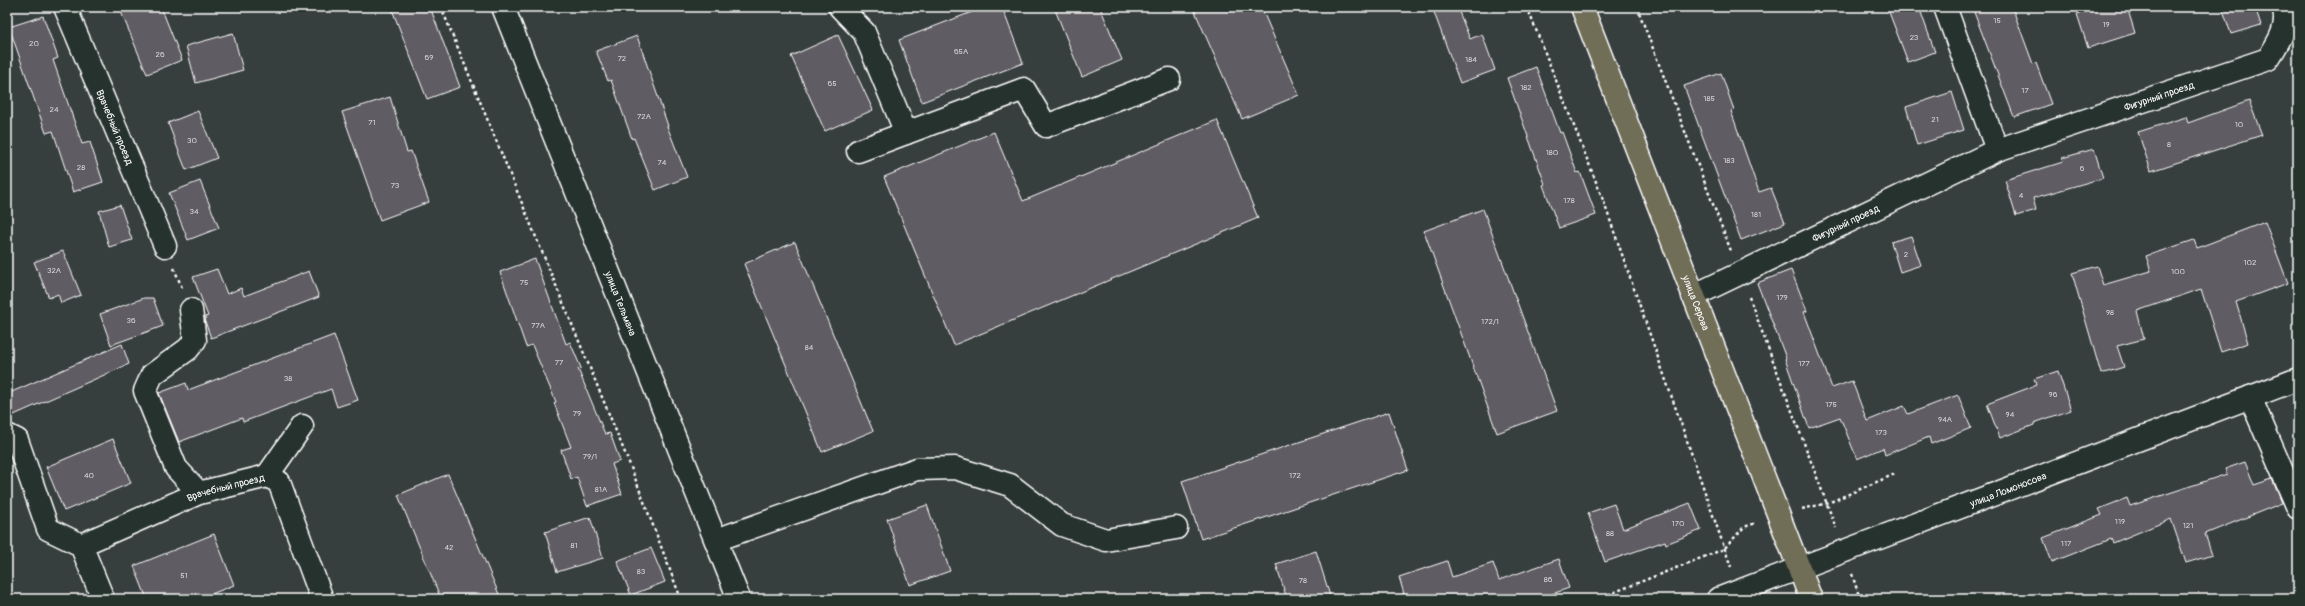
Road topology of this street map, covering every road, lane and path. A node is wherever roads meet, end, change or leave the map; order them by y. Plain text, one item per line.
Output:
1 (66, 7) edge
2 (441, 7) edge
3 (503, 7) edge
4 (840, 7) edge
5 (1527, 7) edge
6 (1582, 7) edge
7 (1638, 7) edge
8 (1945, 7) edge
9 (2283, 7) edge
10 (1169, 79) dead end
11 (906, 133) junction
12 (1997, 150) junction
13 (858, 151) dead end
14 (165, 246) joint
15 (1740, 273) junction
16 (1693, 296) junction
17 (191, 310) joint
18 (2298, 380) edge
19 (2250, 397) junction
20 (302, 426) dead end
21 (7, 435) edge
22 (1895, 474) dead end
23 (267, 476) junction
24 (199, 493) junction
25 (1828, 503) junction
26 (2298, 508) edge
27 (1777, 515) junction
28 (1176, 528) dead end
29 (716, 540) junction
30 (81, 545) junction
31 (1724, 549) junction
32 (1844, 552) junction
33 (1799, 569) junction
34 (1740, 591) junction
35 (103, 599) edge
36 (322, 599) edge
37 (681, 599) edge
38 (739, 599) edge
39 (1596, 599) edge
40 (1718, 599) edge
41 (1811, 599) edge
42 (1860, 599) edge

1 - 14 street, Врачебный проезд
2 - 37 path
3 - 29 street, улица Тельмана
4 - 11 street
5 - 31 path
6 - 16 main road, улица Серова
7 - 15 path
8 - 12 street
9 - 12 street, Фигурный проезд
10 - 11 street
11 - 13 street
12 - 15 street, Фигурный проезд
14 - 17 path
15 - 16 street, Фигурный проезд
15 - 25 path
16 - 27 main road, улица Серова
17 - 24 street
18 - 19 street, улица Ломоносова
19 - 26 street
19 - 32 street, улица Ломоносова
20 - 23 street
21 - 30 street
22 - 25 path
23 - 24 street, Врачебный проезд
23 - 36 street, Врачебный проезд
24 - 30 street, Врачебный проезд
25 - 27 path
25 - 32 path
27 - 31 path
27 - 33 main road, улица Серова
28 - 29 street
29 - 38 street, улица Тельмана
30 - 35 street
31 - 34 path
31 - 39 path
32 - 33 street, улица Ломоносова
32 - 42 path
33 - 34 street, улица Ломоносова
33 - 41 main road, улица Серова
34 - 40 street, улица Ломоносова

